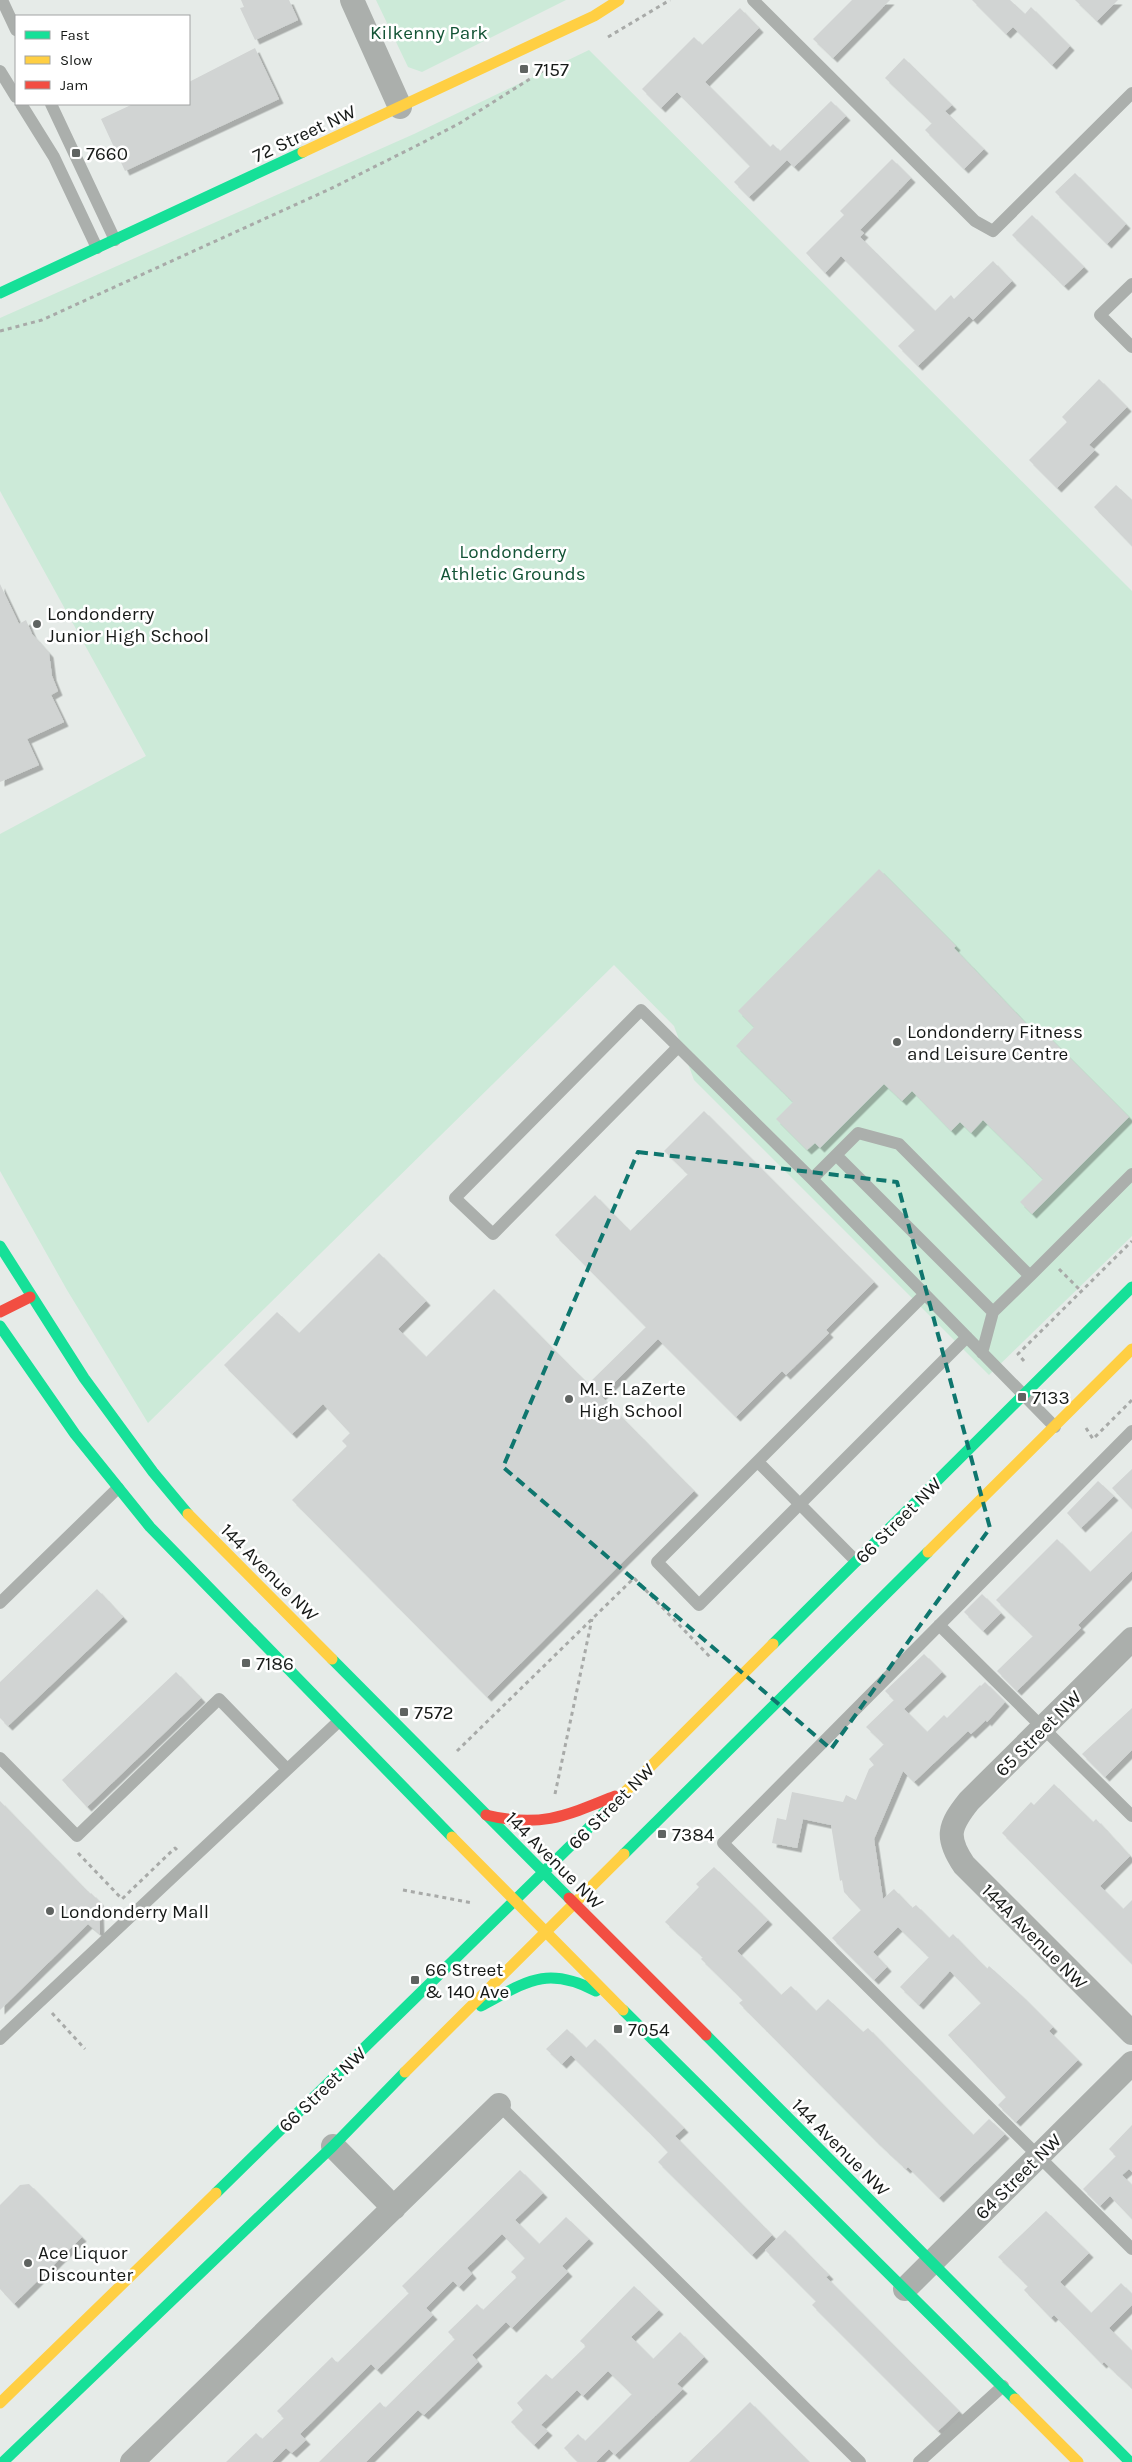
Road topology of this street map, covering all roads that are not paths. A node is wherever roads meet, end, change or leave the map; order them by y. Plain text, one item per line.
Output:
1 (2, 0) edge
2 (352, 0) edge
3 (619, 0) edge
4 (753, 0) edge
5 (15, 28) edge
6 (0, 71) edge
7 (1132, 93) edge
8 (15, 95) edge
9 (22, 105) edge
10 (51, 105) edge
11 (400, 107) junction
12 (115, 240) junction
13 (97, 248) junction
14 (1132, 284) edge
15 (0, 293) edge
16 (1132, 347) edge
17 (678, 1047) junction
18 (836, 1155) junction
19 (1132, 1174) edge
20 (812, 1179) junction
21 (0, 1246) edge
22 (1030, 1276) junction
23 (1132, 1287) edge
24 (925, 1294) junction
25 (30, 1297) junction
26 (0, 1312) edge
27 (993, 1312) junction
28 (0, 1326) edge
29 (967, 1338) junction
30 (1132, 1349) edge
31 (982, 1353) junction
32 (1023, 1395) junction
33 (1055, 1427) junction
34 (1132, 1431) edge
35 (758, 1462) junction
36 (118, 1488) junction
37 (800, 1504) junction
38 (856, 1562) junction
39 (0, 1603) edge
40 (939, 1626) junction
41 (1132, 1639) edge
42 (338, 1722) junction
43 (1044, 1727) junction
44 (0, 1758) edge
45 (287, 1769) junction
46 (625, 1792) junction
47 (486, 1815) junction
48 (1132, 1816) edge
49 (950, 1832) joint
50 (544, 1873) junction
51 (515, 1901) junction
52 (574, 1904) junction
53 (546, 1932) junction
54 (619, 2005) junction
55 (460, 2016) junction
56 (1132, 2033) edge
57 (0, 2039) edge
58 (1132, 2064) edge
59 (499, 2105) joint
60 (333, 2146) junction
61 (1039, 2156) junction
62 (394, 2208) junction
63 (1132, 2249) edge
64 (932, 2262) junction
65 (905, 2289) junction
66 (1003, 2386) junction
67 (0, 2403) edge
68 (3, 2462) edge
69 (132, 2462) edge
70 (860, 2462) edge
71 (919, 2462) edge
72 (1078, 2462) edge
73 (1130, 2462) edge

1 - 5 lane
2 - 11 street
3 - 11 street, 72 Street NW
4 - 7 lane
6 - 8 lane
9 - 13 lane
10 - 12 lane
11 - 12 street, 72 Street NW
12 - 13 street, 72 Street NW
13 - 15 street, 72 Street NW
14 - 16 lane
17 - 17 lane
17 - 20 lane
18 - 20 lane
18 - 22 lane
18 - 27 lane
19 - 22 lane
20 - 24 lane
21 - 25 street, 144 Avenue NW
22 - 27 lane
23 - 32 street, 66 Street NW
24 - 29 lane
24 - 35 lane
25 - 26 street
25 - 47 street, 144 Avenue NW
27 - 31 lane
28 - 36 street
29 - 31 lane
29 - 37 lane
30 - 33 street
31 - 32 lane
32 - 33 lane
32 - 38 street, 66 Street NW
33 - 52 street
34 - 40 lane
35 - 37 lane
35 - 37 lane
36 - 39 lane
36 - 42 street
37 - 38 lane
38 - 46 street, 66 Street NW
40 - 43 lane
40 - 61 lane
41 - 43 street, 65 Street NW
42 - 45 lane
42 - 51 street
43 - 48 lane
43 - 49 street, 65 Street NW
44 - 45 lane
45 - 57 lane
46 - 47 street
46 - 50 street, 66 Street NW
47 - 50 street, 144 Avenue NW
49 - 56 street, 144A Avenue NW
50 - 51 street, 66 Street NW
50 - 52 street, 144 Avenue NW
51 - 53 street
51 - 67 street, 66 Street NW
52 - 53 street
52 - 64 street, 144 Avenue NW
53 - 54 street
53 - 55 street
54 - 55 street
54 - 65 street
55 - 60 street
58 - 61 street, 64 Street NW
59 - 62 street
59 - 70 lane
60 - 62 street
60 - 68 street
61 - 63 lane
61 - 64 street, 64 Street NW
62 - 69 street
64 - 65 street, 64 Street NW
64 - 73 street, 144 Avenue NW
65 - 66 street
66 - 71 lane
66 - 72 street

